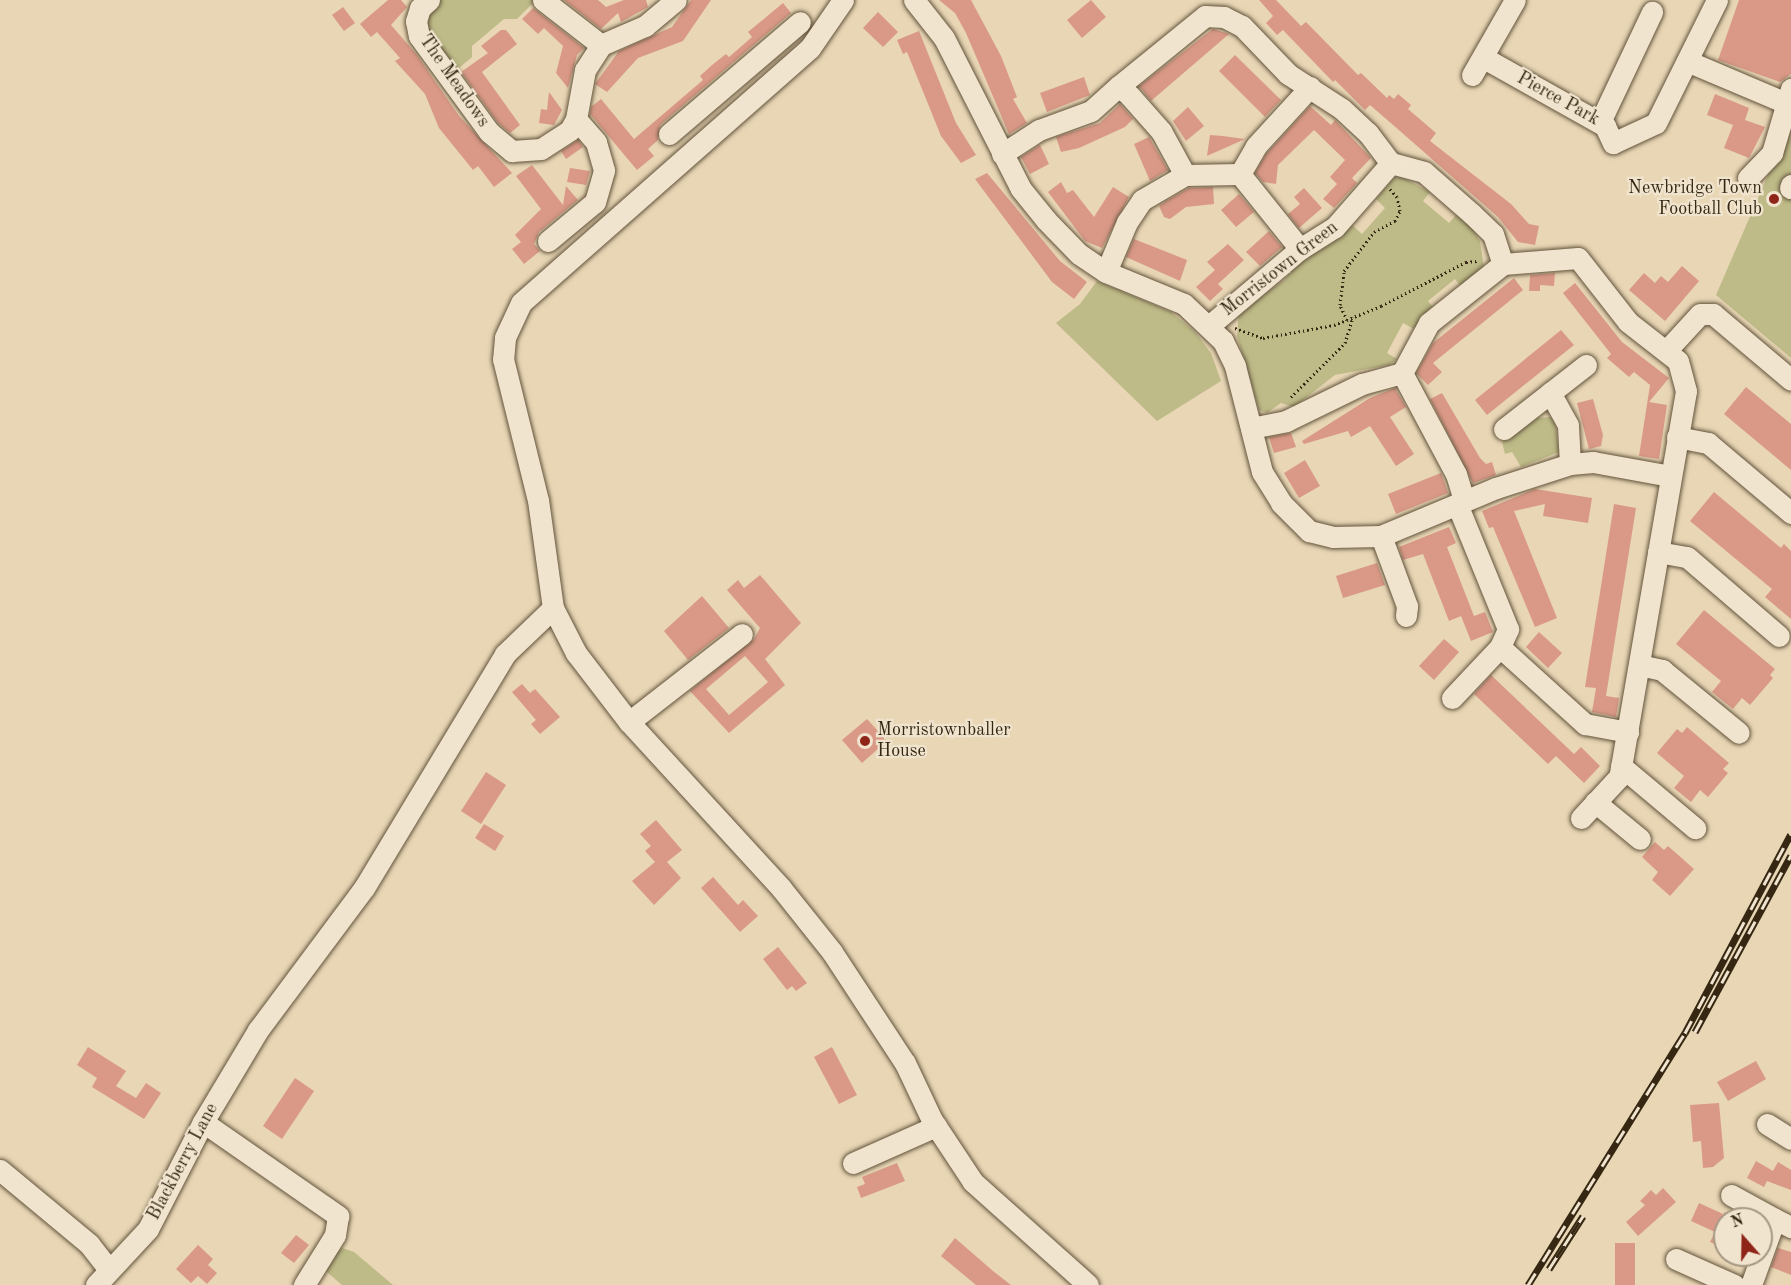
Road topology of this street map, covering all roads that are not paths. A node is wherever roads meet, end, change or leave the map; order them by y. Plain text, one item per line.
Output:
1 (429, 0) edge
2 (543, 0) edge
3 (676, 0) edge
4 (914, 0) edge
5 (1515, 0) edge
6 (841, 2) edge
7 (1719, 9) edge
8 (1652, 12) dead end
9 (800, 22) dead end
10 (601, 45) junction
11 (1687, 62) junction
12 (726, 85) junction
13 (1119, 86) junction
14 (1310, 87) junction
15 (1788, 96) edge
16 (749, 102) junction
17 (576, 119) junction
18 (1600, 122) junction
19 (669, 134) dead end
20 (1002, 154) junction
21 (1386, 171) junction
22 (1240, 174) junction
23 (1185, 175) junction
24 (1748, 178) dead end
25 (548, 241) dead end
26 (1300, 249) junction
27 (1501, 266) junction
28 (1106, 272) junction
29 (1214, 321) junction
30 (1666, 351) junction
31 (1586, 365) dead end
32 (1402, 373) junction
33 (1791, 380) edge
34 (1550, 393) junction
35 (1261, 426) junction
36 (1504, 429) dead end
37 (1677, 437) junction
38 (1570, 464) junction
39 (1670, 476) junction
40 (1461, 502) junction
41 (1791, 513) edge
42 (1381, 536) junction
43 (1658, 552) junction
44 (553, 608) junction
45 (1406, 616) dead end
46 (742, 634) dead end
47 (1779, 636) dead end
48 (1500, 647) junction
49 (1639, 665) junction
50 (1452, 698) dead end
51 (629, 722) junction
52 (1628, 732) junction
53 (1739, 733) dead end
54 (1621, 766) junction
55 (1695, 828) dead end
56 (1640, 839) dead end
57 (203, 1122) junction
58 (1767, 1125) dead end
59 (936, 1126) junction
60 (1791, 1139) edge
61 (853, 1163) dead end
62 (0, 1170) edge
63 (1731, 1195) dead end
64 (1783, 1223) edge
65 (1676, 1259) dead end
66 (102, 1278) edge
67 (303, 1285) edge
68 (1088, 1285) edge
69 (1734, 1285) edge
70 (1751, 1285) edge

1 - 17 street, The Meadows
2 - 10 street
3 - 10 street
4 - 20 street
5 - 18 street, Pierce Park
6 - 16 street
7 - 11 street
8 - 18 street
9 - 12 street
10 - 17 street
11 - 15 street
11 - 18 street, Pierce Park
12 - 16 street
12 - 19 street
13 - 14 street
13 - 20 street
13 - 23 street
14 - 21 street
14 - 22 street
15 - 24 street
16 - 44 street
17 - 25 street
20 - 28 street
21 - 26 street, Morristown Green
21 - 27 street
22 - 23 street
22 - 26 street
23 - 28 street
26 - 29 street, Morristown Green
27 - 30 street
27 - 32 street
28 - 29 street
29 - 35 street, Morristown Green
30 - 33 street
30 - 37 street
31 - 34 street
32 - 35 street
32 - 40 street
34 - 36 street
34 - 38 street
35 - 42 street, Morristown Green
37 - 39 street
37 - 41 street
38 - 39 street
38 - 40 street
39 - 43 street
40 - 42 street
40 - 48 street
42 - 45 street
43 - 47 street
43 - 49 street
44 - 51 street
44 - 57 street, Blackberry Lane
46 - 51 street
48 - 50 street
48 - 52 street
49 - 52 street
49 - 53 street
51 - 59 street
52 - 54 street
54 - 55 street
54 - 56 street
57 - 66 street, Blackberry Lane
57 - 67 street
58 - 60 street
59 - 61 street
59 - 68 street
62 - 66 street
63 - 64 street
64 - 70 street
65 - 69 street

